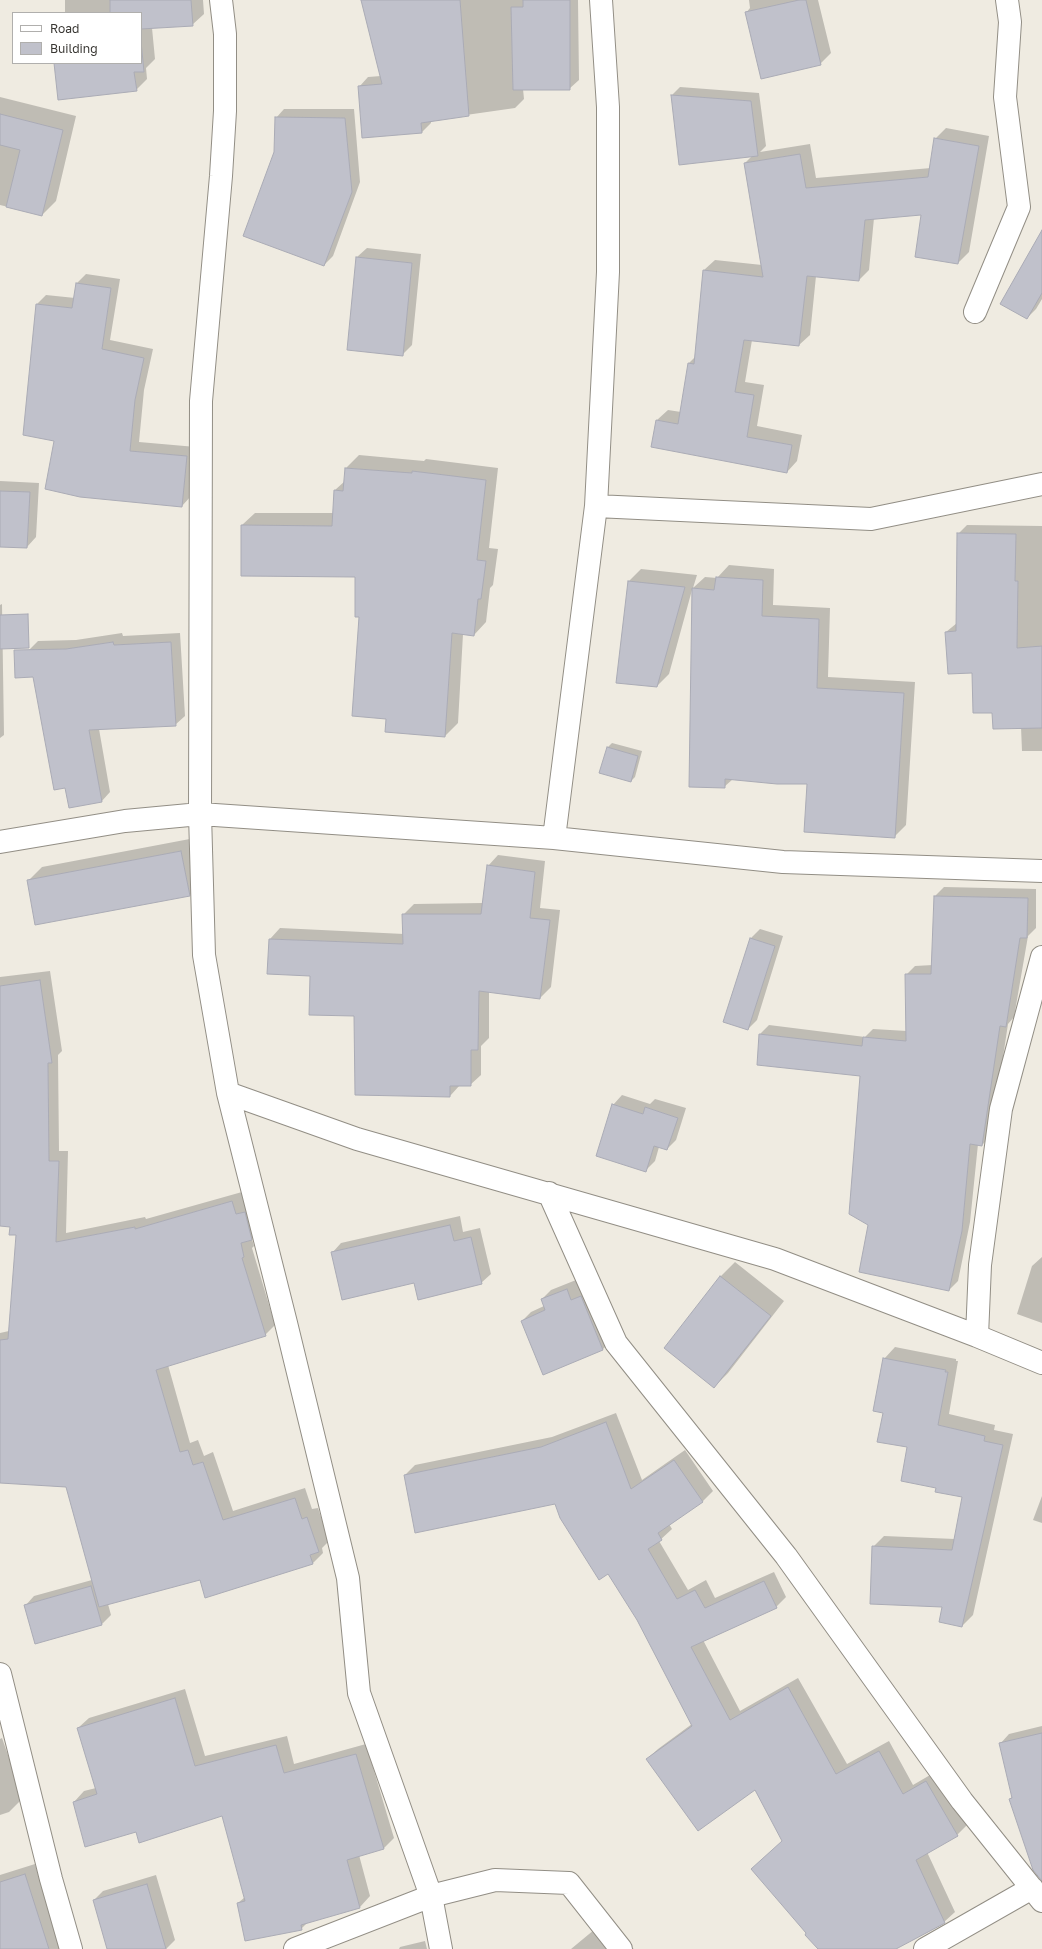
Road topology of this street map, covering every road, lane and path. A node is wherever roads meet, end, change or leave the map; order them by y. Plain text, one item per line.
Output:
1 (221, 0) edge
2 (601, 0) edge
3 (1007, 0) edge
4 (975, 312) dead end
5 (1042, 484) edge
6 (596, 506) junction
7 (200, 814) junction
8 (554, 838) junction
9 (0, 842) edge
10 (1042, 871) edge
11 (1042, 957) edge
12 (228, 1093) junction
13 (549, 1193) junction
14 (977, 1336) junction
15 (1042, 1363) edge
16 (0, 1674) edge
17 (1037, 1894) edge
18 (431, 1896) junction
19 (70, 1949) edge
20 (295, 1949) edge
21 (441, 1949) edge
22 (621, 1949) edge
23 (925, 1949) edge

1 - 7 street
2 - 6 street
3 - 4 street
5 - 6 street
6 - 8 street
7 - 8 street
7 - 9 street
7 - 12 street
8 - 10 street
11 - 14 street
12 - 13 street
12 - 18 street
13 - 14 street
13 - 17 street
14 - 15 street
16 - 19 street
17 - 23 street
18 - 20 street
18 - 21 street
18 - 22 street

